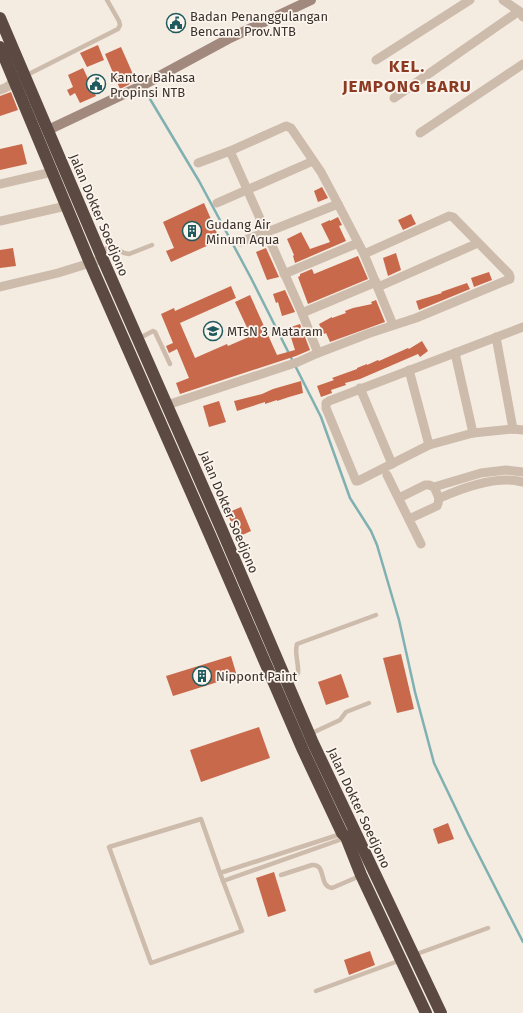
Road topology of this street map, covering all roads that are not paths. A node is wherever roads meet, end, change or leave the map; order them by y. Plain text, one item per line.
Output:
1 (107, 0) edge
2 (310, 0) edge
3 (470, 0) edge
4 (503, 0) edge
5 (521, 14) edge
6 (0, 18) edge
7 (0, 47) edge
8 (376, 60) dead end
9 (523, 64) edge
10 (25, 76) junction
11 (14, 81) junction
12 (0, 90) edge
13 (394, 98) dead end
14 (48, 130) junction
15 (420, 134) dead end
16 (230, 151) junction
17 (314, 161) junction
18 (198, 163) dead end
19 (49, 173) junction
20 (0, 184) edge
21 (248, 190) junction
22 (217, 203) dead end
23 (338, 204) junction
24 (62, 206) junction
25 (0, 221) edge
26 (266, 232) junction
27 (240, 242) dead end
28 (358, 243) junction
29 (478, 243) junction
30 (152, 244) dead end
31 (364, 254) junction
32 (101, 255) junction
33 (87, 264) junction
34 (284, 274) junction
35 (377, 284) junction
36 (0, 287) edge
37 (302, 313) junction
38 (392, 325) junction
39 (523, 327) edge
40 (496, 337) junction
41 (138, 339) junction
42 (318, 353) junction
43 (455, 353) junction
44 (170, 364) dead end
45 (409, 370) junction
46 (360, 388) junction
47 (167, 405) junction
48 (513, 429) junction
49 (523, 430) edge
50 (473, 433) junction
51 (429, 445) junction
52 (392, 464) junction
53 (523, 472) edge
54 (387, 475) dead end
55 (523, 482) edge
56 (434, 487) junction
57 (399, 498) junction
58 (440, 498) junction
59 (409, 519) junction
60 (221, 528) junction
61 (209, 533) junction
62 (421, 544) dead end
63 (229, 547) junction
64 (218, 552) junction
65 (376, 615) dead end
66 (287, 681) junction
67 (369, 703) dead end
68 (296, 733) junction
69 (310, 734) junction
70 (303, 750) junction
71 (344, 835) junction
72 (220, 873) junction
73 (282, 875) dead end
74 (361, 875) junction
75 (223, 881) junction
76 (488, 928) dead end
77 (414, 955) junction
78 (401, 960) junction
79 (316, 991) dead end
80 (426, 1013) edge
81 (441, 1013) edge

1 - 10 lane
2 - 14 street
3 - 8 street
4 - 5 street
5 - 13 street
6 - 10 highway, Jalan Dokter Soedjono
7 - 11 highway, Jalan Dokter Soedjono
9 - 15 street
10 - 11 highway
10 - 14 highway, Jalan Dokter Soedjono
11 - 12 street
11 - 19 highway, Jalan Dokter Soedjono
14 - 32 highway, Jalan Dokter Soedjono
16 - 17 street
16 - 18 street
16 - 21 street
17 - 21 street
17 - 23 street
19 - 20 street
19 - 24 highway, Jalan Dokter Soedjono
21 - 22 street
21 - 26 street
23 - 26 street
23 - 28 street
24 - 25 street
24 - 33 highway, Jalan Dokter Soedjono
26 - 27 street
26 - 34 street
28 - 31 street
28 - 34 street
29 - 31 street
29 - 35 street
29 - 38 street
30 - 32 lane
31 - 35 street
32 - 33 street
32 - 41 highway, Jalan Dokter Soedjono
33 - 36 street
33 - 61 highway, Jalan Dokter Soedjono
34 - 37 street
35 - 37 street
35 - 38 street
37 - 42 street
38 - 42 street
39 - 40 street
40 - 43 street
40 - 48 street
41 - 44 lane
41 - 47 highway, Jalan Dokter Soedjono
42 - 47 street
43 - 45 street
43 - 50 street
45 - 46 street
45 - 51 street
46 - 52 street
46 - 52 street
47 - 60 highway, Jalan Dokter Soedjono
48 - 49 street
48 - 50 street
50 - 51 street
51 - 52 street
53 - 56 street
54 - 57 street
55 - 58 street
56 - 57 street
56 - 58 street
57 - 59 street
58 - 59 street
59 - 62 street
60 - 61 highway
60 - 63 highway, Jalan Dokter Soedjono
61 - 64 highway, Jalan Dokter Soedjono
63 - 64 highway
63 - 66 highway, Jalan Dokter Soedjono
64 - 68 highway, Jalan Dokter Soedjono
65 - 66 lane
66 - 69 highway, Jalan Dokter Soedjono
67 - 69 lane
68 - 69 highway
68 - 70 highway, Jalan Dokter Soedjono
69 - 70 highway
69 - 77 highway, Jalan Dokter Soedjono
70 - 71 highway, Jalan Dokter Soedjono
71 - 72 lane
71 - 74 highway, Jalan Dokter Soedjono
71 - 75 lane
72 - 75 lane
72 - 75 lane
73 - 74 lane
74 - 78 highway, Jalan Dokter Soedjono
76 - 77 lane
77 - 81 highway, Jalan Dokter Soedjono
78 - 79 lane
78 - 80 highway, Jalan Dokter Soedjono

